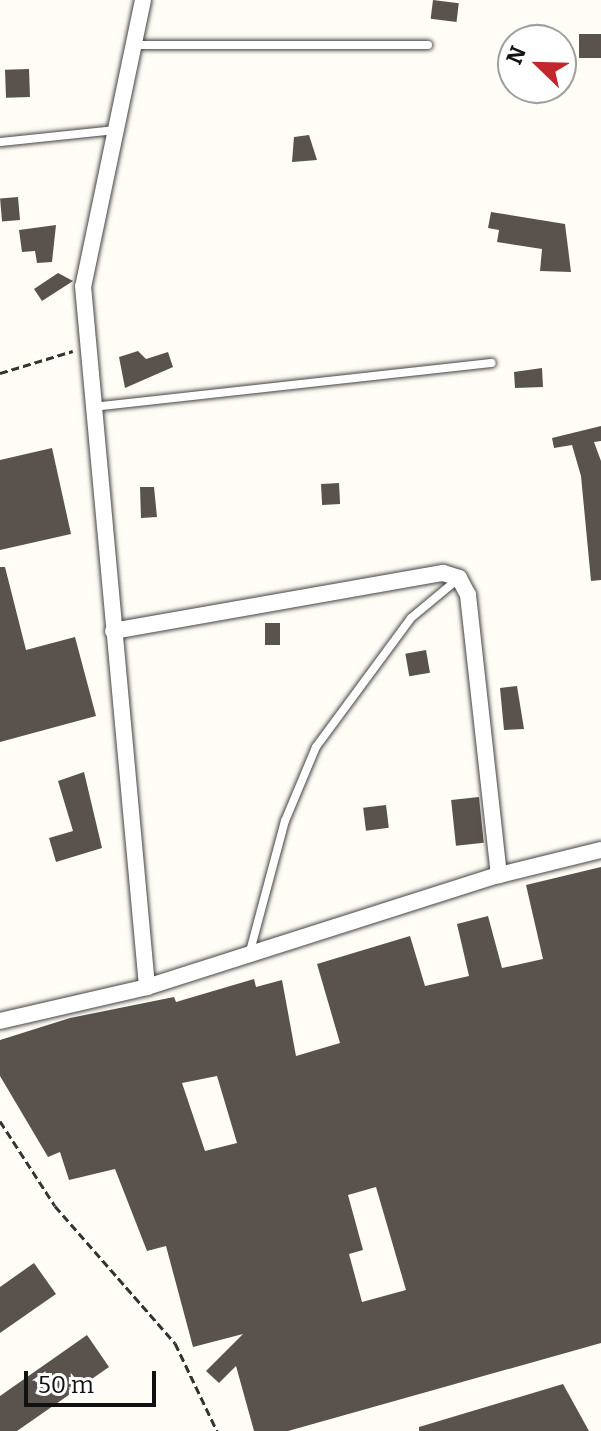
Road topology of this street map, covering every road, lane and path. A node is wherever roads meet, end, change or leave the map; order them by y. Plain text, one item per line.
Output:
1 (143, 0) edge
2 (134, 45) junction
3 (428, 45) dead end
4 (117, 130) junction
5 (0, 142) edge
6 (87, 348) junction
7 (492, 363) dead end
8 (0, 366) edge
9 (2, 372) edge
10 (92, 407) junction
11 (459, 578) junction
12 (113, 631) junction
13 (601, 850) edge
14 (499, 875) junction
15 (249, 956) junction
16 (147, 987) junction
17 (0, 1021) edge
18 (0, 1121) edge
19 (217, 1431) edge

1 - 2 street
2 - 3 lane
2 - 4 street
4 - 5 lane
4 - 6 street
6 - 9 path
6 - 10 street
7 - 10 lane
8 - 9 path
10 - 12 street
11 - 12 street
11 - 14 street
11 - 15 lane
12 - 16 street
13 - 14 street
14 - 15 street
15 - 16 street
16 - 17 street
18 - 19 path

